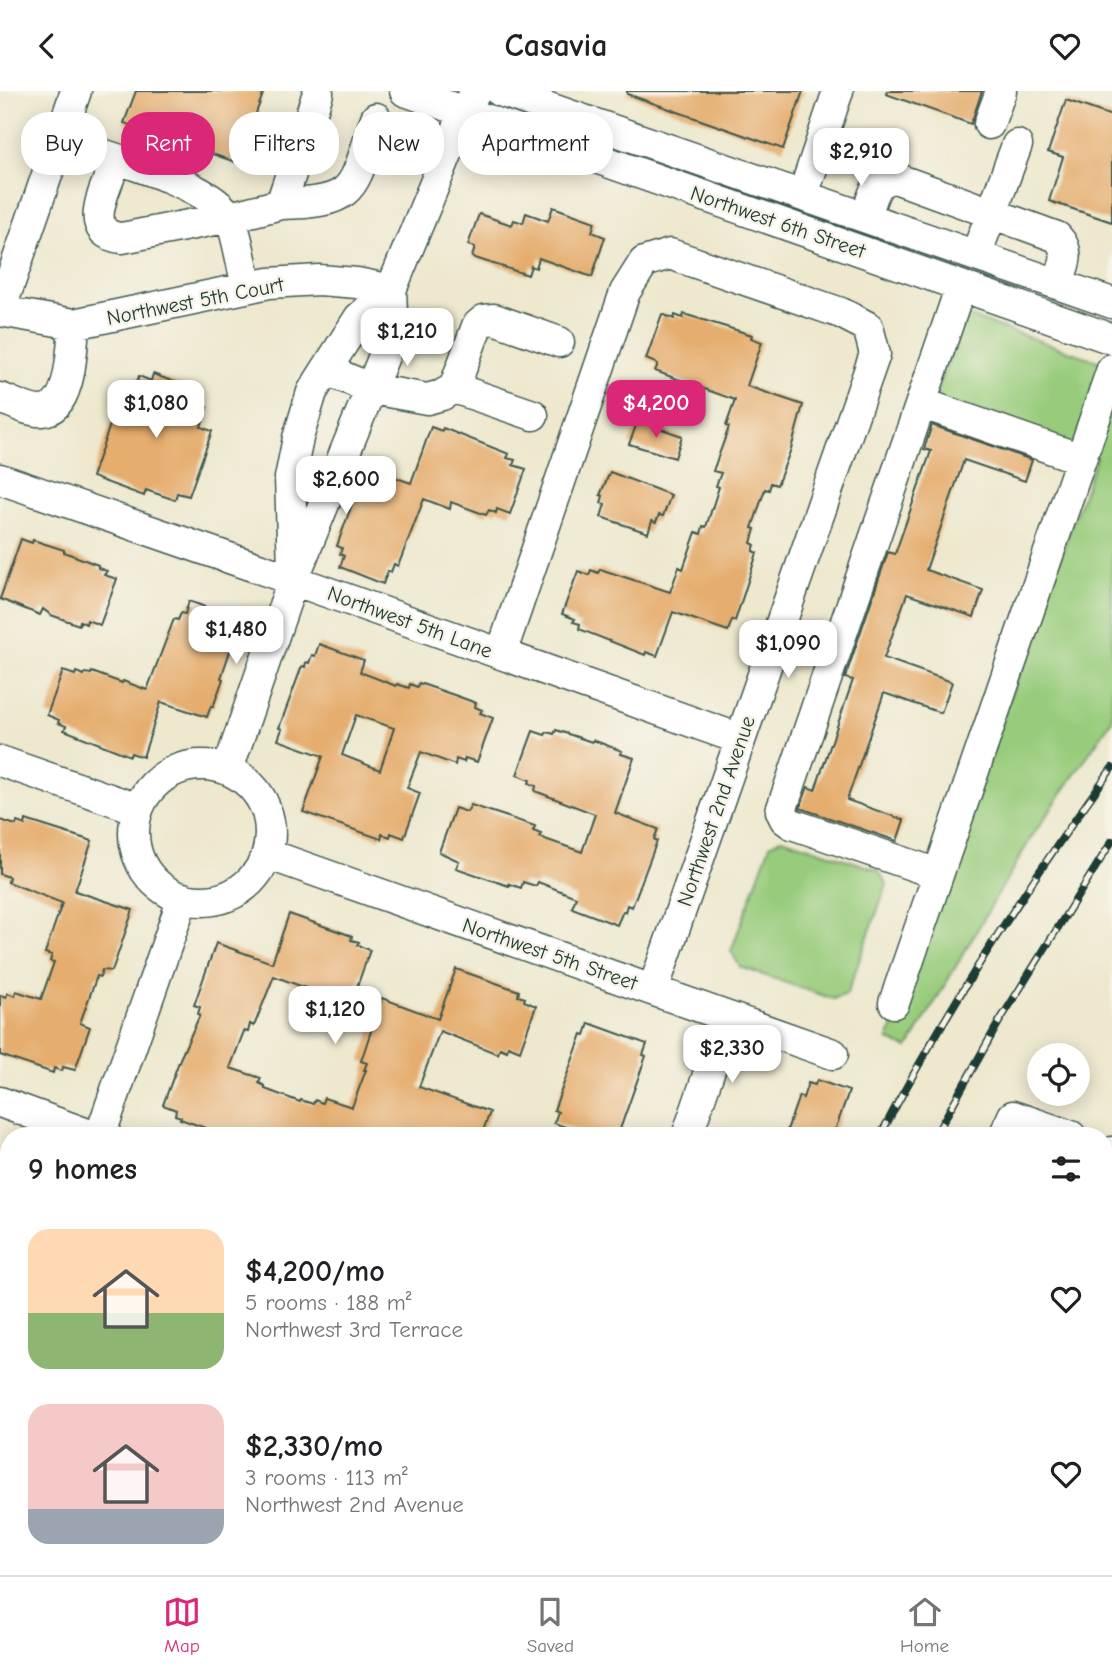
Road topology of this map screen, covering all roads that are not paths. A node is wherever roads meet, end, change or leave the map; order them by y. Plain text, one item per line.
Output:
1 (76, 91) edge
2 (405, 91) edge
3 (500, 91) edge
4 (838, 91) edge
5 (1001, 91) edge
6 (318, 93) dead end
7 (471, 102) edge
8 (68, 112) edge
9 (989, 124) dead end
10 (1017, 145) dead end
11 (107, 157) edge
12 (116, 160) junction
13 (46, 175) edge
14 (356, 175) edge
15 (803, 195) junction
16 (281, 204) junction
17 (992, 213) junction
18 (230, 217) junction
19 (866, 217) junction
20 (976, 255) junction
21 (1058, 284) junction
22 (961, 286) junction
23 (247, 287) junction
24 (391, 291) junction
25 (1112, 303) edge
26 (0, 311) edge
27 (74, 324) junction
28 (1112, 339) edge
29 (559, 342) dead end
30 (1112, 369) edge
31 (327, 370) junction
32 (454, 388) junction
33 (372, 389) junction
34 (0, 398) edge
35 (921, 403) junction
36 (533, 415) dead end
37 (1081, 459) junction
38 (0, 479) edge
39 (293, 580) junction
40 (502, 654) junction
41 (740, 739) junction
42 (0, 761) edge
43 (228, 769) junction
44 (138, 809) junction
45 (267, 854) junction
46 (938, 874) junction
47 (183, 898) junction
48 (653, 990) junction
49 (894, 1003) dead end
50 (729, 1017) junction
51 (833, 1053) dead end
52 (0, 1102) edge
53 (68, 1127) edge
54 (103, 1127) edge
55 (690, 1127) edge

1 - 8 street
2 - 7 street, Northwest 6th Street
3 - 15 street, Northwest 6th Street
4 - 15 street
5 - 9 street
6 - 16 street
7 - 22 street, Northwest 6th Street
7 - 24 street
10 - 17 street
11 - 12 street
12 - 18 street
12 - 18 street
13 - 26 street
14 - 16 street
15 - 19 street, Northwest 6th Street
16 - 18 street
17 - 19 street
17 - 20 street
17 - 21 street
18 - 23 street
19 - 20 street, Northwest 6th Street
20 - 21 street, Northwest 6th Street
21 - 25 street, Northwest 6th Street
22 - 28 street, Northwest 6th Street
22 - 35 street
23 - 24 street, Northwest 5th Court
23 - 27 street, Northwest 5th Court
24 - 31 street
24 - 33 street
26 - 27 street, Northwest 5th Court
27 - 34 street
29 - 32 street
30 - 37 street
31 - 33 street
31 - 39 street
32 - 33 street
32 - 36 street
33 - 39 street
35 - 37 street
35 - 46 street
37 - 46 street
38 - 39 street, Northwest 5th Lane
39 - 40 street, Northwest 5th Lane
39 - 43 street
40 - 41 street, Northwest 5th Lane
40 - 41 street, Northwest 2nd Avenue
41 - 48 street, Northwest 2nd Avenue
42 - 44 street
43 - 44 street
43 - 45 street
44 - 47 street
45 - 47 street
45 - 48 street, Northwest 5th Street
46 - 49 street
47 - 54 street
48 - 50 street, Northwest 5th Street
50 - 51 street, Northwest 5th Street
50 - 55 street
52 - 53 street

